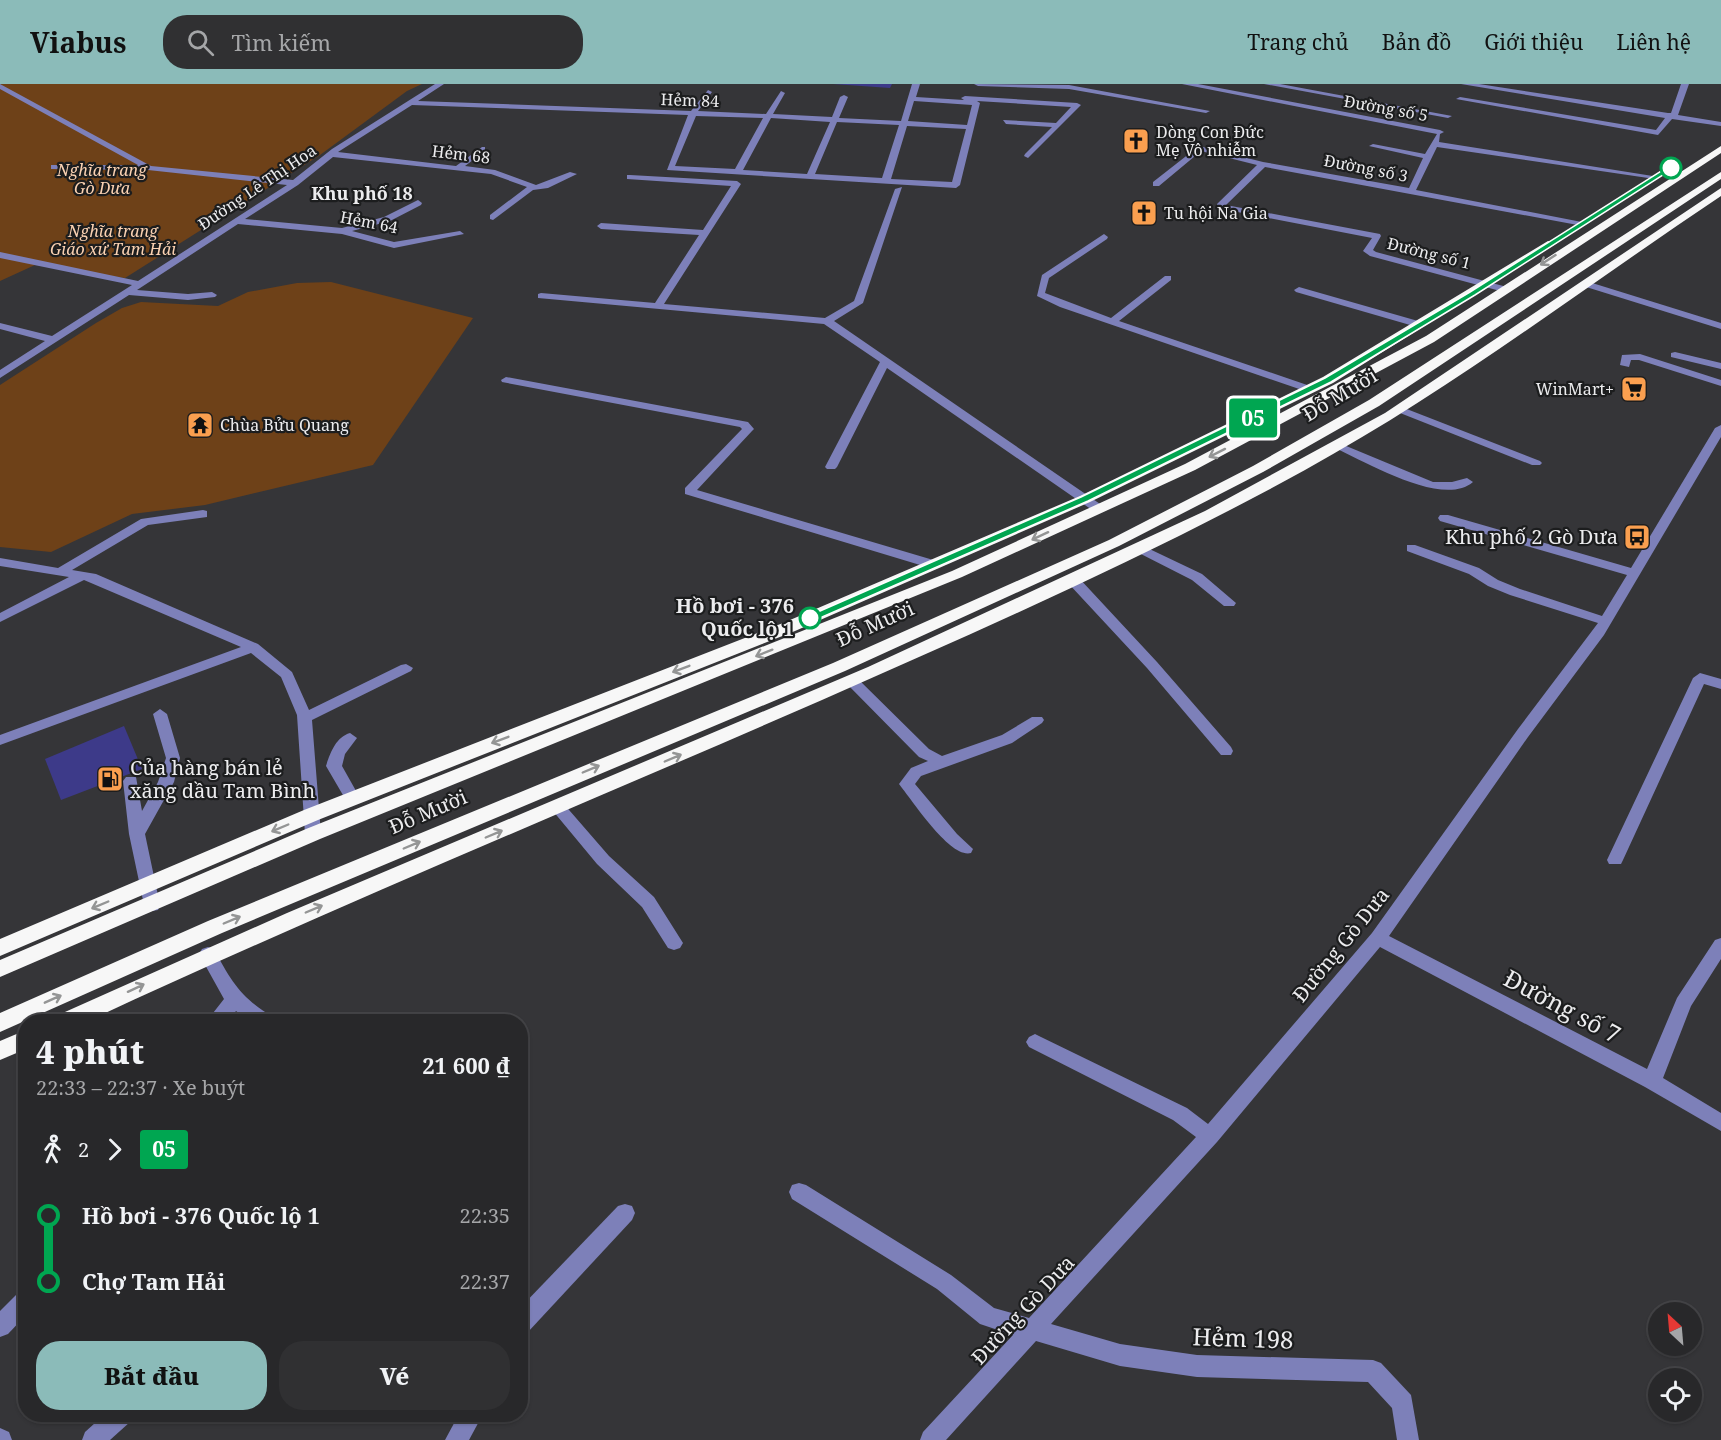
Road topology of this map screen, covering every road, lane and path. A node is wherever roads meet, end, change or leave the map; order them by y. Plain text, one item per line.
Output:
1 (440, 84) edge
2 (916, 84) edge
3 (978, 84) edge
4 (1186, 84) edge
5 (1268, 84) edge
6 (1466, 84) edge
7 (1685, 84) edge
8 (0, 86) edge
9 (1069, 86) edge
10 (1079, 89) junction
11 (708, 92) dead end
12 (781, 93) dead end
13 (911, 96) junction
14 (844, 97) dead end
15 (1460, 99) junction
16 (410, 103) junction
17 (1077, 105) junction
18 (1206, 111) dead end
19 (693, 113) junction
20 (768, 116) junction
21 (1448, 116) junction
22 (1672, 116) junction
23 (836, 119) junction
24 (1006, 122) dead end
25 (903, 123) junction
26 (1721, 124) edge
27 (1058, 125) junction
28 (970, 127) junction
29 (1440, 132) junction
30 (1721, 136) edge
31 (1434, 144) junction
32 (1373, 146) dead end
33 (482, 149) dead end
34 (1721, 149) edge
35 (332, 154) junction
36 (1028, 156) dead end
37 (1428, 157) junction
38 (1263, 164) junction
39 (54, 167) dead end
40 (149, 168) junction
41 (458, 168) junction
42 (737, 173) junction
43 (573, 174) dead end
44 (1721, 175) edge
45 (810, 176) junction
46 (630, 177) dead end
47 (1655, 177) junction
48 (886, 180) junction
49 (295, 183) junction
50 (1156, 184) dead end
51 (533, 188) junction
52 (899, 189) dead end
53 (1721, 191) edge
54 (1411, 192) junction
55 (418, 203) dead end
56 (493, 217) dead end
57 (236, 221) junction
58 (1583, 223) junction
59 (601, 226) dead end
60 (342, 231) junction
61 (704, 233) junction
62 (460, 234) dead end
63 (1644, 234) junction
64 (1104, 237) dead end
65 (0, 255) edge
66 (1168, 278) dead end
67 (140, 284) junction
68 (1487, 284) junction
69 (1586, 284) junction
70 (1504, 289) junction
71 (1299, 290) dead end
72 (128, 292) junction
73 (212, 295) dead end
74 (541, 296) dead end
75 (658, 306) junction
76 (827, 321) junction
77 (1112, 322) junction
78 (1421, 324) junction
79 (0, 326) edge
80 (1721, 326) edge
81 (54, 340) junction
82 (1675, 355) dead end
83 (885, 362) junction
84 (1625, 365) dead end
85 (1721, 366) edge
86 (0, 375) edge
87 (506, 380) dead end
88 (1721, 383) edge
89 (1309, 389) junction
90 (1399, 410) junction
91 (1720, 432) edge
92 (1339, 446) junction
93 (1536, 463) dead end
94 (831, 467) dead end
95 (1467, 482) dead end
96 (1085, 499) junction
97 (1099, 509) junction
98 (203, 514) dead end
99 (1444, 518) dead end
100 (1411, 548) dead end
101 (1139, 549) junction
102 (0, 562) edge
103 (935, 565) junction
104 (58, 573) junction
105 (1633, 573) junction
106 (81, 576) junction
107 (1073, 580) junction
108 (1229, 603) dead end
109 (0, 618) edge
110 (1605, 621) junction
111 (254, 647) junction
112 (406, 668) dead end
113 (852, 681) junction
114 (1721, 684) edge
115 (160, 714) dead end
116 (304, 718) junction
117 (1037, 720) dead end
118 (350, 738) dead end
119 (0, 740) edge
120 (1226, 751) dead end
121 (941, 762) junction
122 (131, 781) dead end
123 (352, 798) junction
124 (558, 807) junction
125 (311, 815) junction
126 (137, 834) junction
127 (313, 834) junction
128 (965, 849) dead end
129 (1615, 860) dead end
130 (148, 885) junction
131 (152, 905) junction
132 (1378, 938) junction
133 (674, 943) dead end
134 (1721, 945) edge
135 (0, 948) edge
136 (208, 954) junction
137 (0, 969) edge
138 (234, 1001) junction
139 (20, 1014) edge
140 (81, 1014) edge
141 (222, 1014) edge
142 (252, 1014) edge
143 (18, 1015) edge
144 (0, 1023) edge
145 (1035, 1042) dead end
146 (18, 1043) edge
147 (0, 1051) edge
148 (1652, 1082) junction
149 (1721, 1123) edge
150 (1210, 1136) junction
151 (799, 1192) dead end
152 (624, 1213) dead end
153 (18, 1307) edge
154 (528, 1315) edge
155 (0, 1326) edge
156 (1034, 1331) junction
157 (113, 1422) edge
158 (467, 1422) edge
159 (93, 1440) edge
160 (456, 1440) edge
161 (931, 1440) edge
162 (1408, 1440) edge

1 - 16 street, Đường Lê Thị Hoa
2 - 13 street
3 - 9 street
4 - 29 street, Đường số 5
5 - 21 street
6 - 15 street
6 - 22 street
7 - 22 street
8 - 40 street
9 - 10 street
10 - 17 street
10 - 18 street
11 - 19 street
12 - 20 street
13 - 17 street
13 - 25 street
13 - 28 street
14 - 23 street
15 - 21 street
15 - 22 street
16 - 19 street, Hẻm 84
16 - 35 street, Đường Lê Thị Hoa
17 - 27 street
19 - 20 street, Hẻm 84
19 - 42 street
20 - 23 street, Hẻm 84
20 - 42 street
21 - 29 street
22 - 26 street
23 - 25 street, Hẻm 84
23 - 45 street
24 - 27 street
25 - 28 street, Hẻm 84
25 - 48 street
27 - 36 street
28 - 48 street
29 - 31 street
30 - 47 highway, Đỗ Mười
31 - 37 street
31 - 47 street
32 - 37 street
33 - 41 street
34 -> 70 highway, Đỗ Mười
35 - 41 street, Hẻm 68
35 - 49 street, Đường Lê Thị Hoa
37 - 54 street
38 - 50 street, Đường số 3
38 - 54 street, Đường số 3
38 - 68 street, Đường số 1
39 - 40 street
40 - 49 street
41 - 51 street, Hẻm 68
42 - 45 street
43 - 51 street
44 - 63 highway, Đỗ Mười
45 - 48 street
46 - 61 street
47 - 58 highway, Đỗ Mười
49 - 57 street, Đường Lê Thị Hoa
51 - 56 street
52 - 76 street
53 - 63 highway, Đỗ Mười
54 - 58 street, Đường số 3
55 - 60 street
57 - 60 street, Hẻm 64
57 - 67 street, Đường Lê Thị Hoa
58 - 68 highway, Đỗ Mười
59 - 61 street
60 - 62 street, Hẻm 64
61 - 75 street
63 - 69 highway, Đỗ Mười
139 -> 63 highway, Đỗ Mười
64 - 77 street
65 - 67 street
66 - 77 street
67 - 72 street, Đường Lê Thị Hoa
68 - 70 street, Đường số 1
68 - 78 highway, Đỗ Mười
69 - 80 street
69 - 90 highway, Đỗ Mười
70 -> 97 highway, Đỗ Mười
71 - 78 street
72 - 73 street
72 - 81 street, Đường Lê Thị Hoa
74 - 75 street
75 - 76 street
76 - 83 street
77 - 89 street
78 - 89 highway, Đỗ Mười
79 - 81 street
81 - 86 street, Đường Lê Thị Hoa
82 - 85 street
83 - 94 street
83 - 96 street
84 - 88 street
87 - 103 street
89 - 96 highway, Đỗ Mười
90 - 92 highway, Đỗ Mười
90 - 93 street
91 - 105 street, Đường Gò Dưa
92 - 95 street
92 - 101 highway, Đỗ Mười
96 - 97 street
96 - 103 highway, Đỗ Mười
97 -> 127 highway, Đỗ Mười
98 - 104 street
99 - 105 street
100 - 110 street
101 - 107 highway, Đỗ Mười
101 - 108 street
102 - 104 street
103 -> 123 highway, Đỗ Mười
104 - 106 street
105 - 110 street, Đường Gò Dưa
106 - 109 street
106 - 111 street
107 - 113 highway, Đỗ Mười
107 - 120 street
110 - 132 street, Đường Gò Dưa
111 - 116 street
111 - 119 street
112 - 116 street
113 - 121 street
124 -> 113 highway, Đỗ Mười
114 - 129 street
115 - 126 street
116 - 125 street
117 - 121 street
118 - 123 street
121 - 128 street
122 - 126 street
123 - 125 highway, Đỗ Mười
124 - 133 street
136 -> 124 highway, Đỗ Mười
125 - 127 street
125 -> 130 highway, Đỗ Mười
126 - 130 street
127 - 131 highway, Đỗ Mười
130 - 131 street
130 -> 135 highway, Đỗ Mười
131 - 137 highway, Đỗ Mười
132 - 148 street, Đường số 7
132 - 150 street, Đường Gò Dưa
134 - 148 street
136 - 138 street
140 -> 136 highway, Đỗ Mười
138 - 141 street
138 - 142 street
144 -> 143 highway, Đỗ Mười
145 - 150 street
146 - 147 highway
148 - 149 street, Đường số 7
150 - 156 street, Đường Gò Dưa
151 - 156 street, Hẻm 198
152 - 154 street
153 - 155 street
156 - 161 street, Đường Gò Dưa
156 - 162 street, Hẻm 198
157 - 159 street
158 - 160 street

